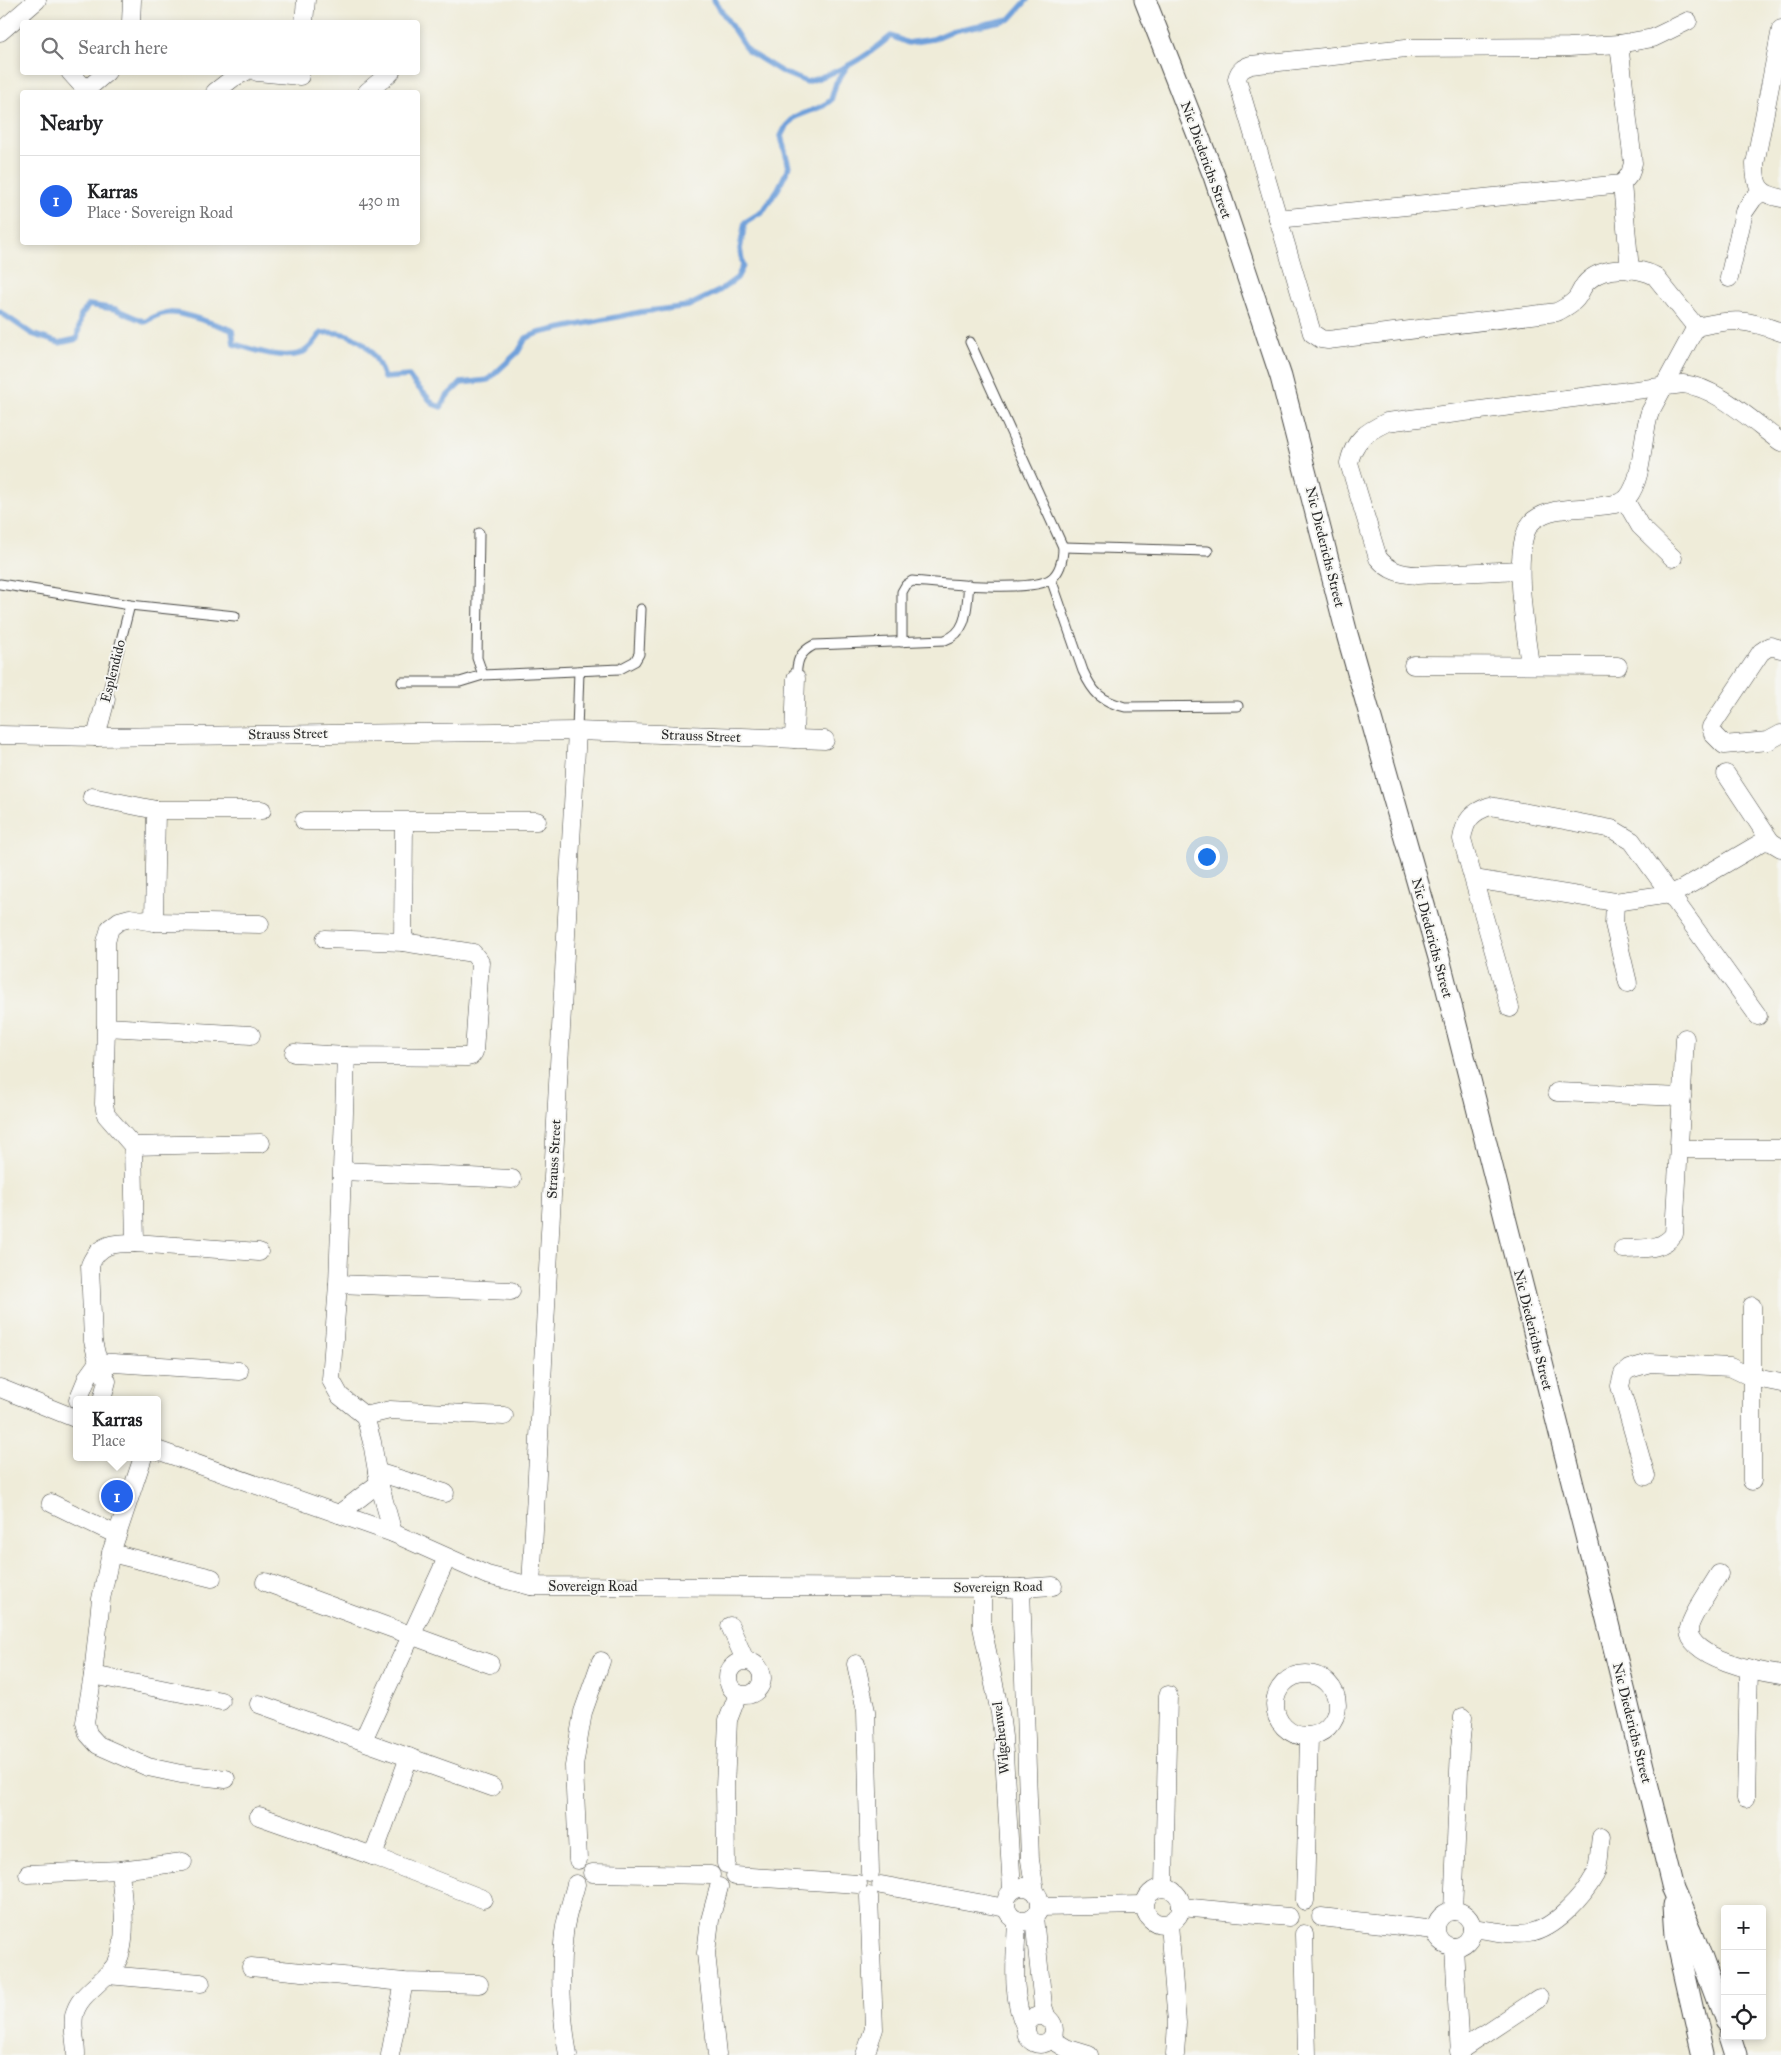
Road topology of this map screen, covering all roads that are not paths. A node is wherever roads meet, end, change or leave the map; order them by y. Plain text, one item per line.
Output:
1 (37, 0) edge
2 (132, 0) edge
3 (306, 0) edge
4 (1145, 0) edge
5 (22, 19) edge
6 (20, 20) edge
7 (131, 20) edge
8 (304, 20) edge
9 (1688, 22) dead end
10 (1781, 29) edge
11 (0, 32) edge
12 (1619, 44) junction
13 (1777, 71) edge
14 (73, 75) edge
15 (104, 75) edge
16 (239, 75) edge
17 (274, 75) edge
18 (387, 75) edge
19 (301, 80) edge
20 (86, 90) edge
21 (88, 90) edge
22 (218, 90) edge
23 (369, 90) edge
24 (1622, 184) junction
25 (1762, 191) junction
26 (1781, 198) edge
27 (1278, 219) junction
28 (1630, 270) junction
29 (1729, 278) dead end
30 (1696, 327) junction
31 (1781, 332) edge
32 (970, 342) dead end
33 (1665, 384) junction
34 (1781, 442) edge
35 (1625, 500) junction
36 (479, 532) dead end
37 (1063, 547) junction
38 (1208, 550) dead end
39 (1673, 558) dead end
40 (1520, 570) junction
41 (1051, 579) junction
42 (0, 584) edge
43 (969, 584) junction
44 (130, 605) junction
45 (641, 609) dead end
46 (235, 616) dead end
47 (902, 642) junction
48 (1781, 649) edge
49 (1413, 665) dead end
50 (1530, 665) junction
51 (1618, 666) dead end
52 (579, 670) junction
53 (483, 675) junction
54 (796, 678) joint
55 (402, 682) dead end
56 (106, 698) joint
57 (1238, 706) dead end
58 (577, 731) junction
59 (1781, 734) edge
60 (0, 735) edge
61 (96, 737) junction
62 (794, 739) junction
63 (825, 740) dead end
64 (1726, 774) dead end
65 (92, 797) dead end
66 (156, 810) junction
67 (262, 810) dead end
68 (304, 821) dead end
69 (537, 821) dead end
70 (404, 822) junction
71 (1776, 845) edge
72 (1474, 879) junction
73 (1670, 894) junction
74 (1615, 902) junction
75 (154, 922) junction
76 (260, 924) dead end
77 (326, 939) dead end
78 (403, 942) junction
79 (1628, 983) dead end
80 (1510, 1008) dead end
81 (1758, 1016) dead end
82 (106, 1027) junction
83 (251, 1035) dead end
84 (1686, 1038) dead end
85 (294, 1053) dead end
86 (346, 1056) junction
87 (1557, 1092) dead end
88 (1682, 1097) junction
89 (261, 1144) dead end
90 (133, 1146) junction
91 (1680, 1149) junction
92 (1781, 1149) edge
93 (342, 1171) junction
94 (512, 1178) dead end
95 (135, 1243) junction
96 (1624, 1249) dead end
97 (259, 1252) dead end
98 (338, 1284) junction
99 (511, 1291) dead end
100 (1752, 1306) dead end
101 (98, 1362) junction
102 (239, 1371) dead end
103 (1751, 1377) junction
104 (1781, 1383) edge
105 (0, 1388) edge
106 (81, 1396) edge
107 (103, 1396) edge
108 (73, 1408) edge
109 (365, 1416) junction
110 (504, 1416) dead end
111 (161, 1451) edge
112 (142, 1461) edge
113 (1646, 1476) dead end
114 (378, 1478) junction
115 (1752, 1481) dead end
116 (445, 1493) dead end
117 (51, 1503) dead end
118 (339, 1514) junction
119 (393, 1532) junction
120 (117, 1535) junction
121 (110, 1553) junction
122 (447, 1558) junction
123 (1719, 1574) dead end
124 (212, 1578) dead end
125 (265, 1582) dead end
126 (531, 1586) junction
127 (1053, 1586) dead end
128 (982, 1588) junction
129 (1021, 1588) junction
130 (730, 1626) dead end
131 (412, 1637) junction
132 (745, 1660) junction
133 (601, 1661) dead end
134 (490, 1664) dead end
135 (856, 1664) dead end
136 (1749, 1668) junction
137 (93, 1674) junction
138 (1781, 1676) edge
139 (738, 1694) junction
140 (1168, 1695) dead end
141 (221, 1701) dead end
142 (258, 1704) dead end
143 (1463, 1717) dead end
144 (1309, 1736) dead end
145 (363, 1740) junction
146 (409, 1757) junction
147 (226, 1779) dead end
148 (492, 1787) dead end
149 (1746, 1799) dead end
150 (259, 1816) dead end
151 (1601, 1837) dead end
152 (373, 1856) junction
153 (578, 1860) junction
154 (183, 1862) dead end
155 (120, 1870) junction
156 (731, 1870) junction
157 (592, 1873) junction
158 (28, 1874) dead end
159 (715, 1881) junction
160 (576, 1884) junction
161 (869, 1885) junction
162 (1164, 1888) junction
163 (1673, 1889) junction
164 (483, 1899) dead end
165 (1305, 1901) junction
166 (1144, 1905) junction
167 (1182, 1907) junction
168 (1026, 1909) junction
169 (1453, 1911) junction
170 (1288, 1917) junction
171 (1321, 1917) junction
172 (1169, 1924) junction
173 (1472, 1928) junction
174 (1436, 1930) junction
175 (1304, 1934) junction
176 (1454, 1947) junction
177 (251, 1967) dead end
178 (107, 1976) junction
179 (201, 1982) dead end
180 (404, 1982) junction
181 (479, 1984) dead end
182 (1539, 1998) dead end
183 (1721, 2010) edge
184 (1047, 2018) junction
185 (1026, 2028) junction
186 (1051, 2039) junction
187 (1731, 2040) edge
188 (1460, 2053) edge
189 (76, 2055) edge
190 (390, 2055) edge
191 (568, 2055) edge
192 (716, 2055) edge
193 (865, 2055) edge
194 (1089, 2055) edge
195 (1174, 2055) edge
196 (1307, 2055) edge
197 (1703, 2055) edge
198 (1736, 2055) edge

1 - 5 street
2 - 7 street
3 - 8 street
4 - 163 street, Nic Diederichs Street
6 - 11 street
9 - 12 street
10 - 13 street
12 - 24 street
12 - 27 street
13 - 25 street
14 - 20 street
15 - 21 street
16 - 22 street
17 - 19 street
18 - 23 street
24 - 27 street
24 - 28 street
25 - 26 street
25 - 29 street
27 - 28 street
28 - 30 street
30 - 31 street
30 - 33 street
32 - 37 lane
33 - 34 street
33 - 35 street
33 - 40 street
35 - 39 street
35 - 40 street
36 - 53 lane
37 - 38 lane
37 - 41 lane
40 - 50 street
41 - 43 lane
41 - 57 lane
42 - 44 lane
43 - 47 lane
43 - 47 lane
44 - 46 lane
44 - 56 lane, Esplendido
45 - 52 lane
47 - 54 lane
48 - 59 street
49 - 50 street
50 - 51 street
52 - 53 lane
52 - 58 lane
53 - 55 lane
54 - 62 street
56 - 61 street, Esplendido
58 - 61 street, Strauss Street
58 - 62 street, Strauss Street
58 - 126 street, Strauss Street
60 - 61 street, Strauss Street
62 - 63 street, Strauss Street
64 - 71 street
65 - 66 street
66 - 67 street
66 - 75 street
68 - 70 street
69 - 70 street
70 - 78 street
71 - 73 street
72 - 73 street
72 - 74 street
72 - 80 street
73 - 74 street
73 - 81 street
74 - 79 street
75 - 76 street
75 - 82 street
77 - 78 street
78 - 86 street
82 - 83 street
82 - 90 street
84 - 88 street
85 - 86 street
86 - 93 street
87 - 88 street
88 - 91 street
89 - 90 street
90 - 95 street
91 - 92 street
91 - 96 street
93 - 94 street
93 - 98 street
95 - 97 street
95 - 101 street
98 - 99 street
98 - 109 street
100 - 103 street
101 - 102 street
101 - 106 street
101 - 107 street
103 - 104 street
103 - 113 street
103 - 115 street
105 - 108 street
109 - 110 street
109 - 114 street
111 - 118 street, Sovereign Road
112 - 120 street
114 - 116 street
114 - 118 street
114 - 119 street
117 - 120 street
118 - 119 street, Sovereign Road
119 - 122 street, Sovereign Road
120 - 121 street
121 - 124 street
121 - 137 street
122 - 126 street, Sovereign Road
122 - 131 street
123 - 136 street
125 - 131 street
126 - 128 street, Sovereign Road
127 - 129 street, Sovereign Road
128 - 129 street, Sovereign Road
128 - 168 street, Wilgeheuwel
129 - 168 street, Wilgeheuwel
130 - 132 street
131 - 134 street
131 - 145 street
132 - 139 street
132 - 139 street
133 - 153 street
135 - 161 street
136 - 138 street
136 - 149 street
137 - 141 street
137 - 147 street
139 - 156 street
140 - 162 street
142 - 145 street
143 - 169 street
144 - 165 street
145 - 146 street
146 - 148 street
146 - 152 street
150 - 152 street
151 - 173 street
152 - 164 street
153 - 157 street
153 - 160 street
154 - 155 street
155 - 158 street
155 - 178 street
156 - 159 street
156 - 161 street
157 - 159 street
157 - 160 street
159 - 192 street
160 - 191 street
161 - 168 street
161 - 193 street
162 - 166 street
162 - 167 street
163 - 183 street, Nic Diederichs Street
163 - 197 street, Nic Diederichs Street
165 - 170 street
165 - 171 street
166 - 168 street
166 - 172 street
167 - 170 street
167 - 172 street
168 - 184 street
168 - 185 street
169 - 173 street
169 - 174 street
170 - 175 street
171 - 174 street
171 - 175 street
172 - 195 street
173 - 176 street
174 - 176 street
175 - 196 street
176 - 188 street
177 - 180 street
178 - 179 street
178 - 189 street
180 - 181 street
180 - 190 street
182 - 188 street
184 - 185 street
184 - 186 street
185 - 186 street
186 - 194 street
187 - 198 street

